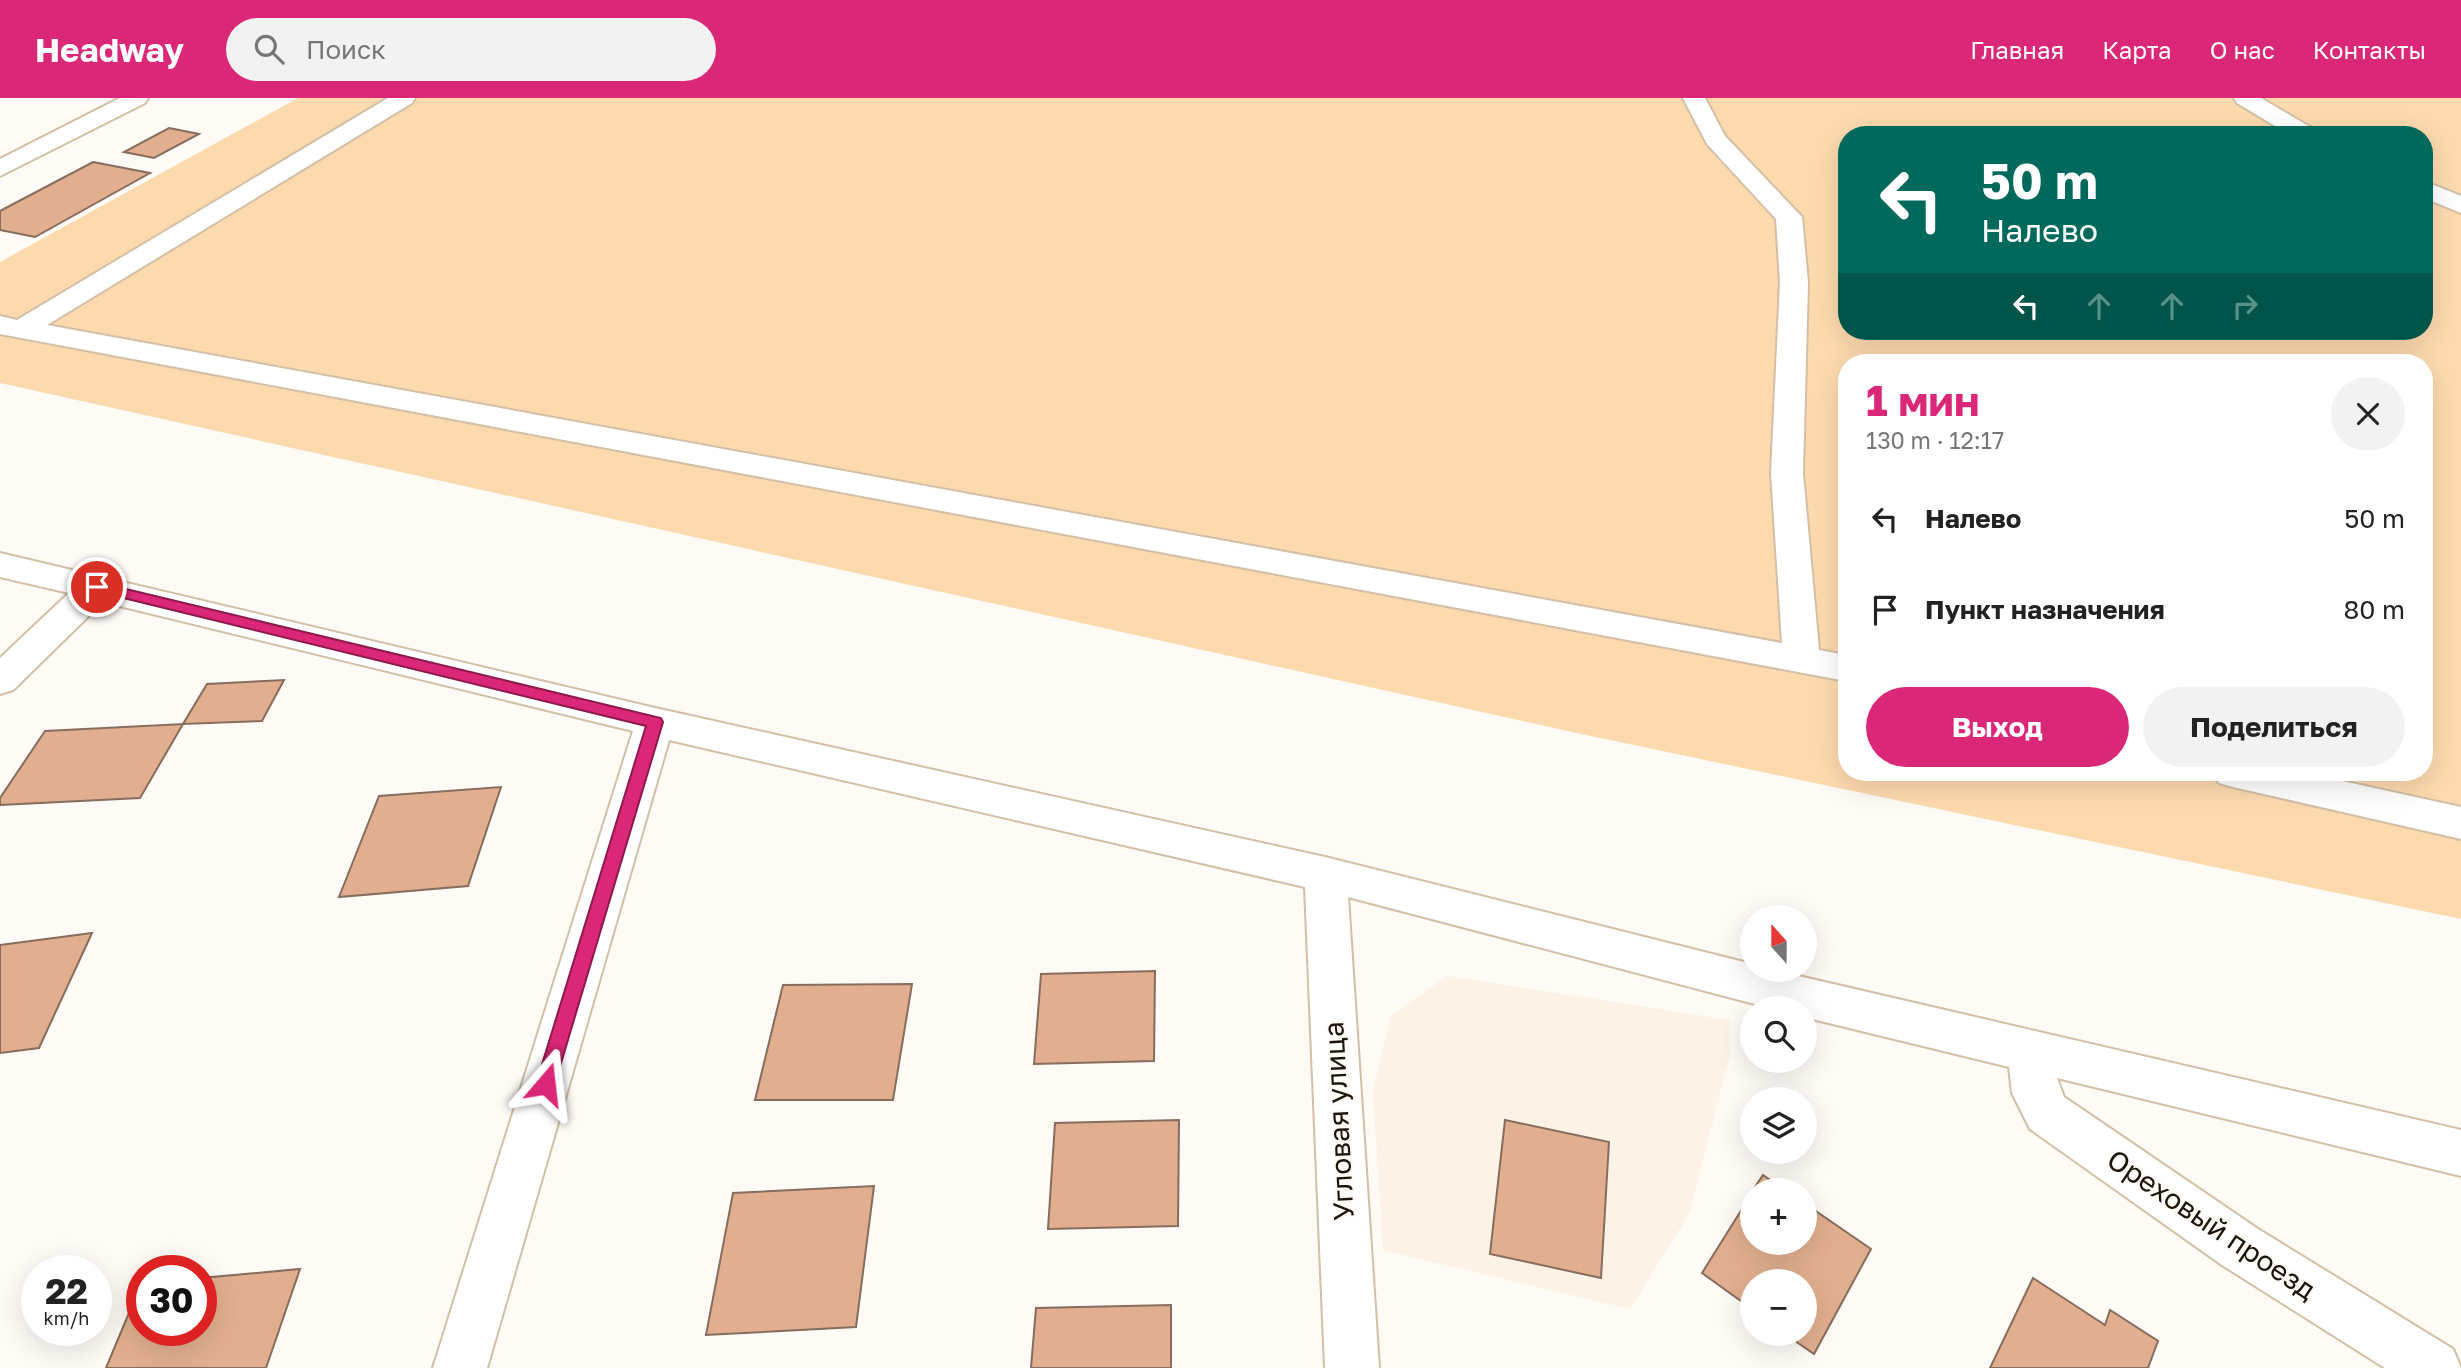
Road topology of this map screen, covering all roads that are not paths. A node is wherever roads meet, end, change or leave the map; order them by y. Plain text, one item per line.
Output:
1 (137, 98) edge
2 (404, 98) edge
3 (1694, 98) edge
4 (2245, 98) edge
5 (2292, 126) edge
6 (0, 169) edge
7 (2433, 193) edge
8 (2461, 205) edge
9 (10, 327) edge
10 (0, 565) edge
11 (97, 587) junction
12 (1801, 658) junction
13 (1838, 666) edge
14 (0, 680) edge
15 (655, 722) junction
16 (2273, 781) edge
17 (2461, 823) edge
18 (1325, 874) junction
19 (2030, 1050) junction
20 (2461, 1153) edge
21 (460, 1368) edge
22 (1352, 1368) edge
23 (2434, 1368) edge

1 - 6 street
2 - 9 street
3 - 12 street
4 - 5 street
7 - 8 street
9 - 12 street
10 - 11 street
11 - 14 street
11 - 15 street
12 - 13 street
15 - 18 street
15 - 21 street
16 - 17 street
18 - 19 street
18 - 22 street, Угловая улица
19 - 20 street
19 - 23 street, Ореховый проезд

